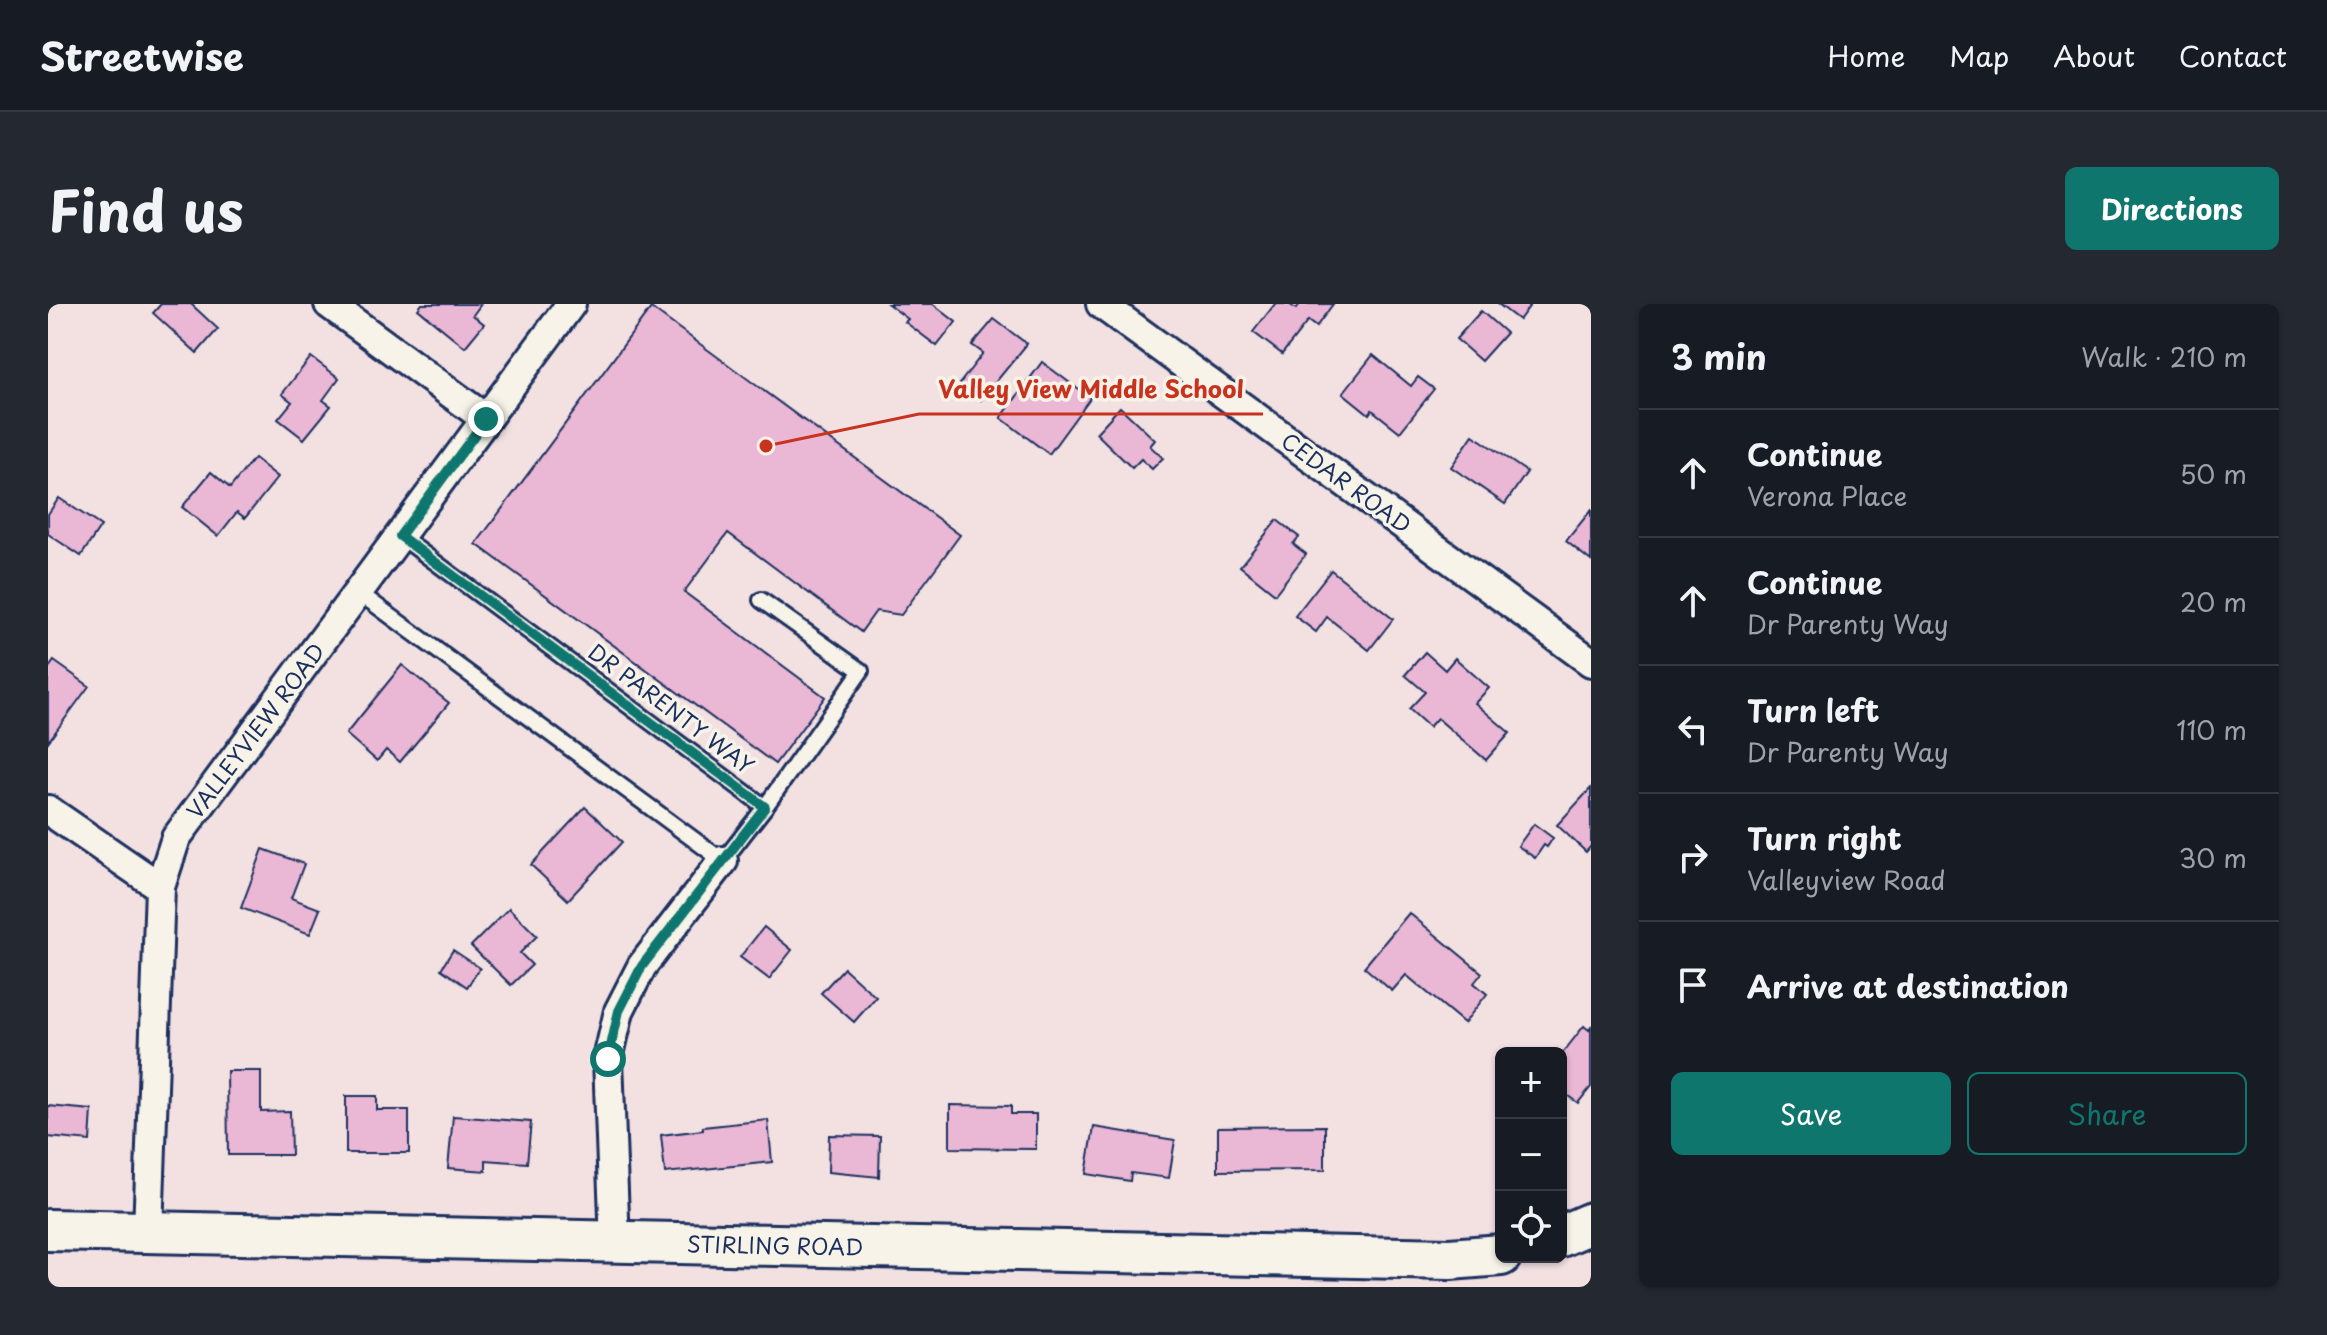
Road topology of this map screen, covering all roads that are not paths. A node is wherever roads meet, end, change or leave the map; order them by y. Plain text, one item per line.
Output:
1 (329, 304) edge
2 (571, 304) edge
3 (1101, 304) edge
4 (486, 419) junction
5 (400, 536) junction
6 (358, 592) junction
7 (761, 600) dead end
8 (1591, 662) edge
9 (765, 807) junction
10 (48, 810) edge
11 (723, 861) junction
12 (160, 887) junction
13 (1591, 1223) edge
14 (48, 1230) edge
15 (148, 1232) junction
16 (1567, 1233) edge
17 (615, 1244) junction
18 (1495, 1255) edge

1 - 4 street
2 - 4 street, VALLEYVIEW ROAD
3 - 8 street, CEDAR ROAD
4 - 5 street, VALLEYVIEW ROAD
5 - 6 street, VALLEYVIEW ROAD
5 - 9 lane, DR PARENTY WAY
6 - 11 lane
6 - 12 street, VALLEYVIEW ROAD
7 - 9 lane
9 - 11 lane
10 - 12 street
11 - 17 street
12 - 15 street, VALLEYVIEW ROAD
13 - 16 street
14 - 15 street, STIRLING ROAD
15 - 17 street, STIRLING ROAD
17 - 18 street, STIRLING ROAD

